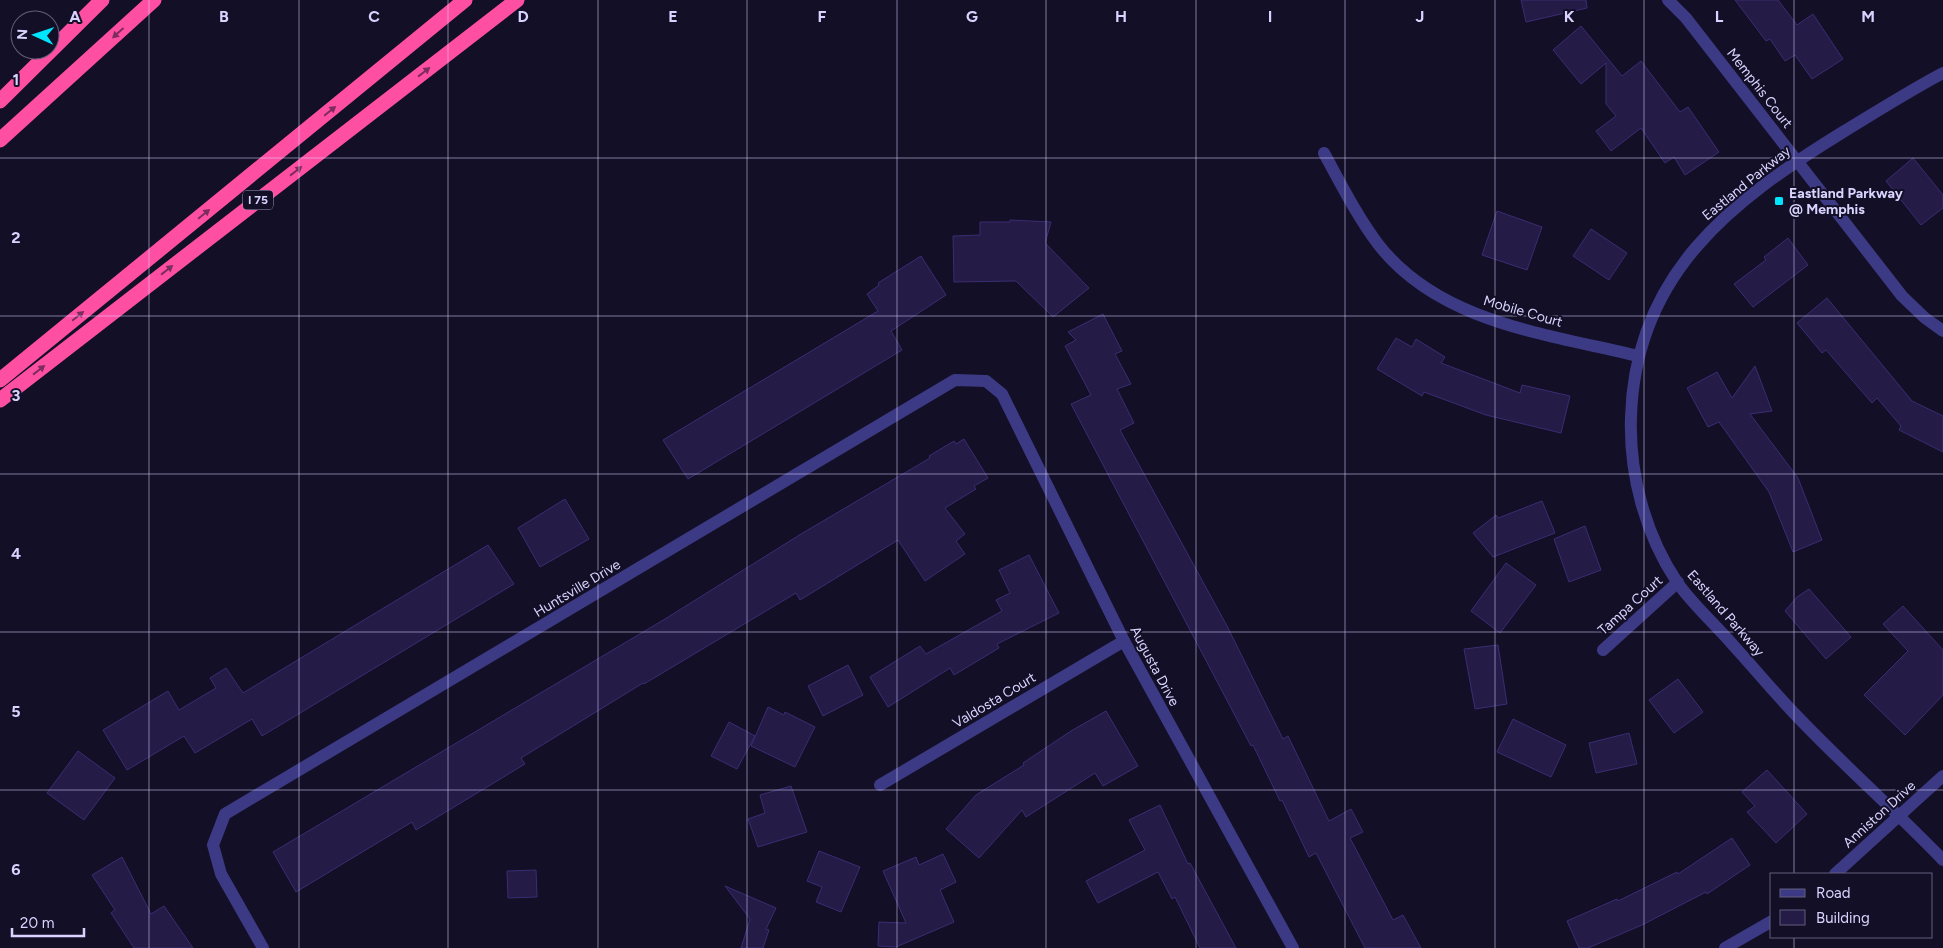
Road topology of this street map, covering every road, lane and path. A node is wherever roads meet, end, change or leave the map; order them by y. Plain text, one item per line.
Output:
1 (102, 0) edge
2 (154, 0) edge
3 (466, 0) edge
4 (517, 0) edge
5 (1668, 0) edge
6 (1943, 73) edge
7 (0, 101) edge
8 (0, 140) edge
9 (1324, 153) dead end
10 (1797, 160) junction
11 (1943, 331) edge
12 (1638, 356) junction
13 (0, 380) edge
14 (1002, 394) joint
15 (0, 400) edge
16 (1678, 582) junction
17 (1124, 641) junction
18 (1603, 650) dead end
19 (1943, 776) edge
20 (880, 785) dead end
21 (1900, 815) junction
22 (1943, 860) edge
23 (1836, 873) edge
24 (1770, 922) edge
25 (263, 948) edge
26 (1292, 948) edge
27 (1726, 948) edge

1 - 7 highway
2 -> 8 highway
13 -> 3 highway
15 -> 4 highway, I 75
5 - 10 street, Memphis Court
6 - 10 street, Eastland Parkway
9 - 12 street, Mobile Court
10 - 11 street, Memphis Court
10 - 12 street, Eastland Parkway
12 - 16 street, Eastland Parkway
14 - 17 street, Augusta Drive
14 - 25 street, Huntsville Drive
16 - 18 street, Tampa Court
16 - 21 street, Eastland Parkway
17 - 20 street, Valdosta Court
17 - 26 street, Augusta Drive
19 - 21 street, Anniston Drive
21 - 22 street, Eastland Parkway
21 - 23 street, Anniston Drive
24 - 27 street

